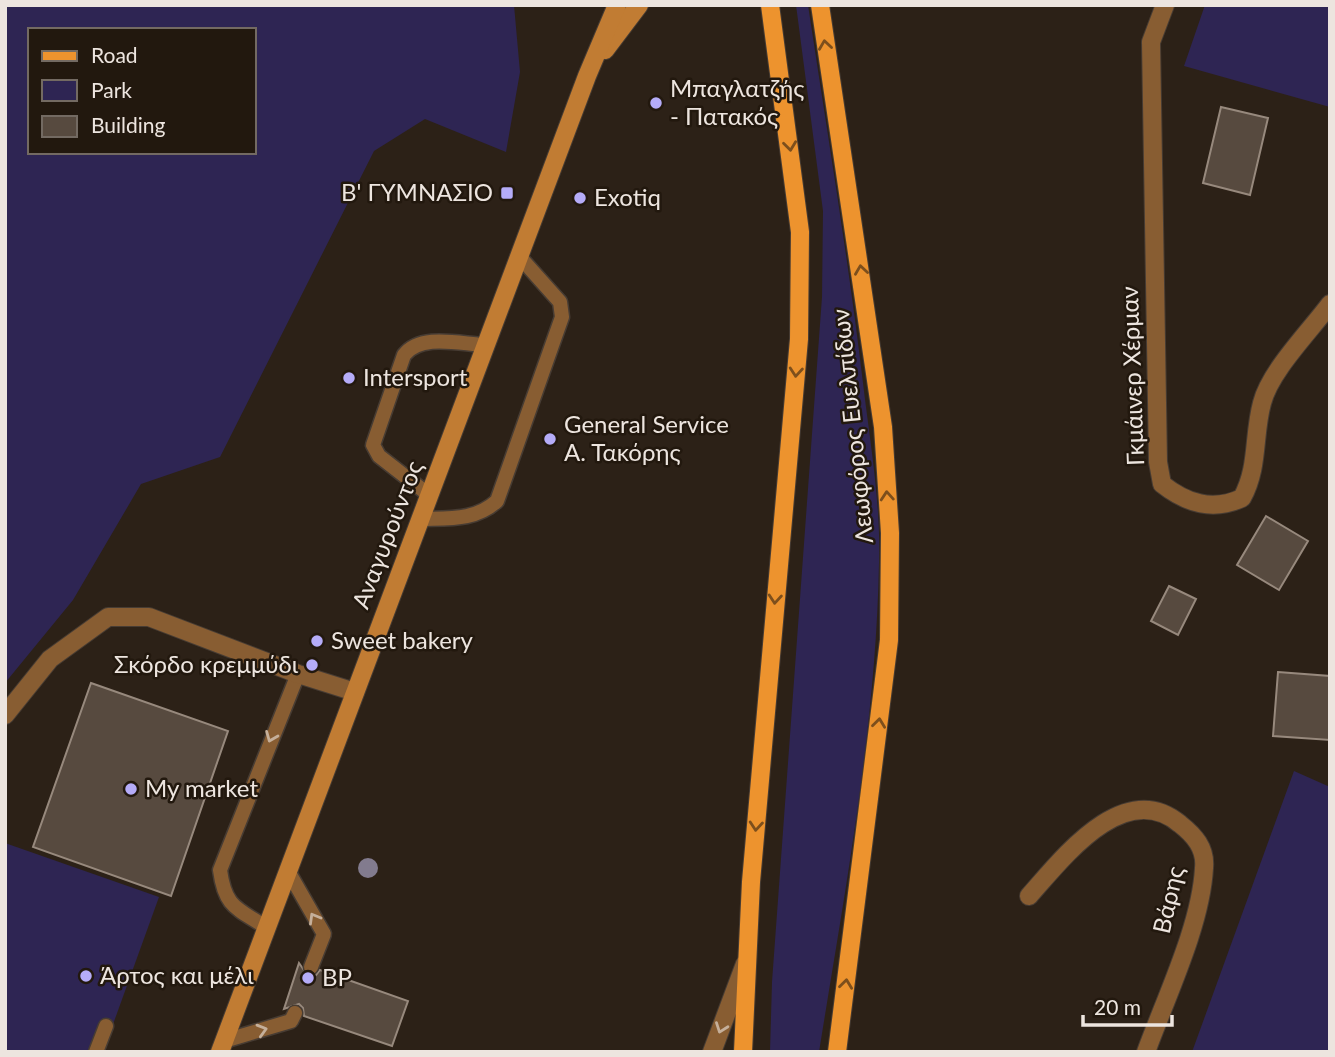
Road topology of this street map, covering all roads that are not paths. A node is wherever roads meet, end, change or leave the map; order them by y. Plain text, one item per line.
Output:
1 (617, 5) edge
2 (639, 5) edge
3 (770, 5) edge
4 (820, 5) edge
5 (1165, 5) edge
6 (587, 76) junction
7 (519, 256) junction
8 (1330, 304) edge
9 (485, 345) junction
10 (429, 495) junction
11 (420, 519) junction
12 (298, 674) junction
13 (355, 692) junction
14 (5, 715) edge
15 (288, 871) junction
16 (1029, 896) dead end
17 (267, 928) junction
18 (747, 958) junction
19 (311, 967) dead end
20 (295, 1013) dead end
21 (106, 1026) dead end
22 (222, 1046) edge
23 (96, 1052) edge
24 (712, 1052) edge
25 (743, 1052) edge
26 (837, 1052) edge
27 (1146, 1052) edge

1 - 6 main road, Αναγυρούντος
2 - 6 main road, Αναγυρούντος
3 -> 18 main road, Λεωφόρος Ευελπίδων
26 -> 4 main road, Λεωφόρος Ευελπίδων
5 - 8 street, Γκμάινερ Χέρμαν
6 - 7 main road, Αναγυρούντος
7 - 9 main road, Αναγυρούντος
7 - 11 lane
9 - 10 main road, Αναγυρούντος
9 - 10 lane
10 - 11 main road, Αναγυρούντος
11 - 13 main road, Αναγυρούντος
12 - 13 street
12 - 14 street
12 -> 17 lane
13 - 15 main road, Αναγυρούντος
15 - 17 main road, Αναγυρούντος
19 -> 15 lane
16 - 27 street, Βάρης
17 - 22 main road, Αναγυρούντος
18 -> 24 street
18 - 25 main road, Λεωφόρος Ευελπίδων
22 -> 20 lane
21 - 23 lane

